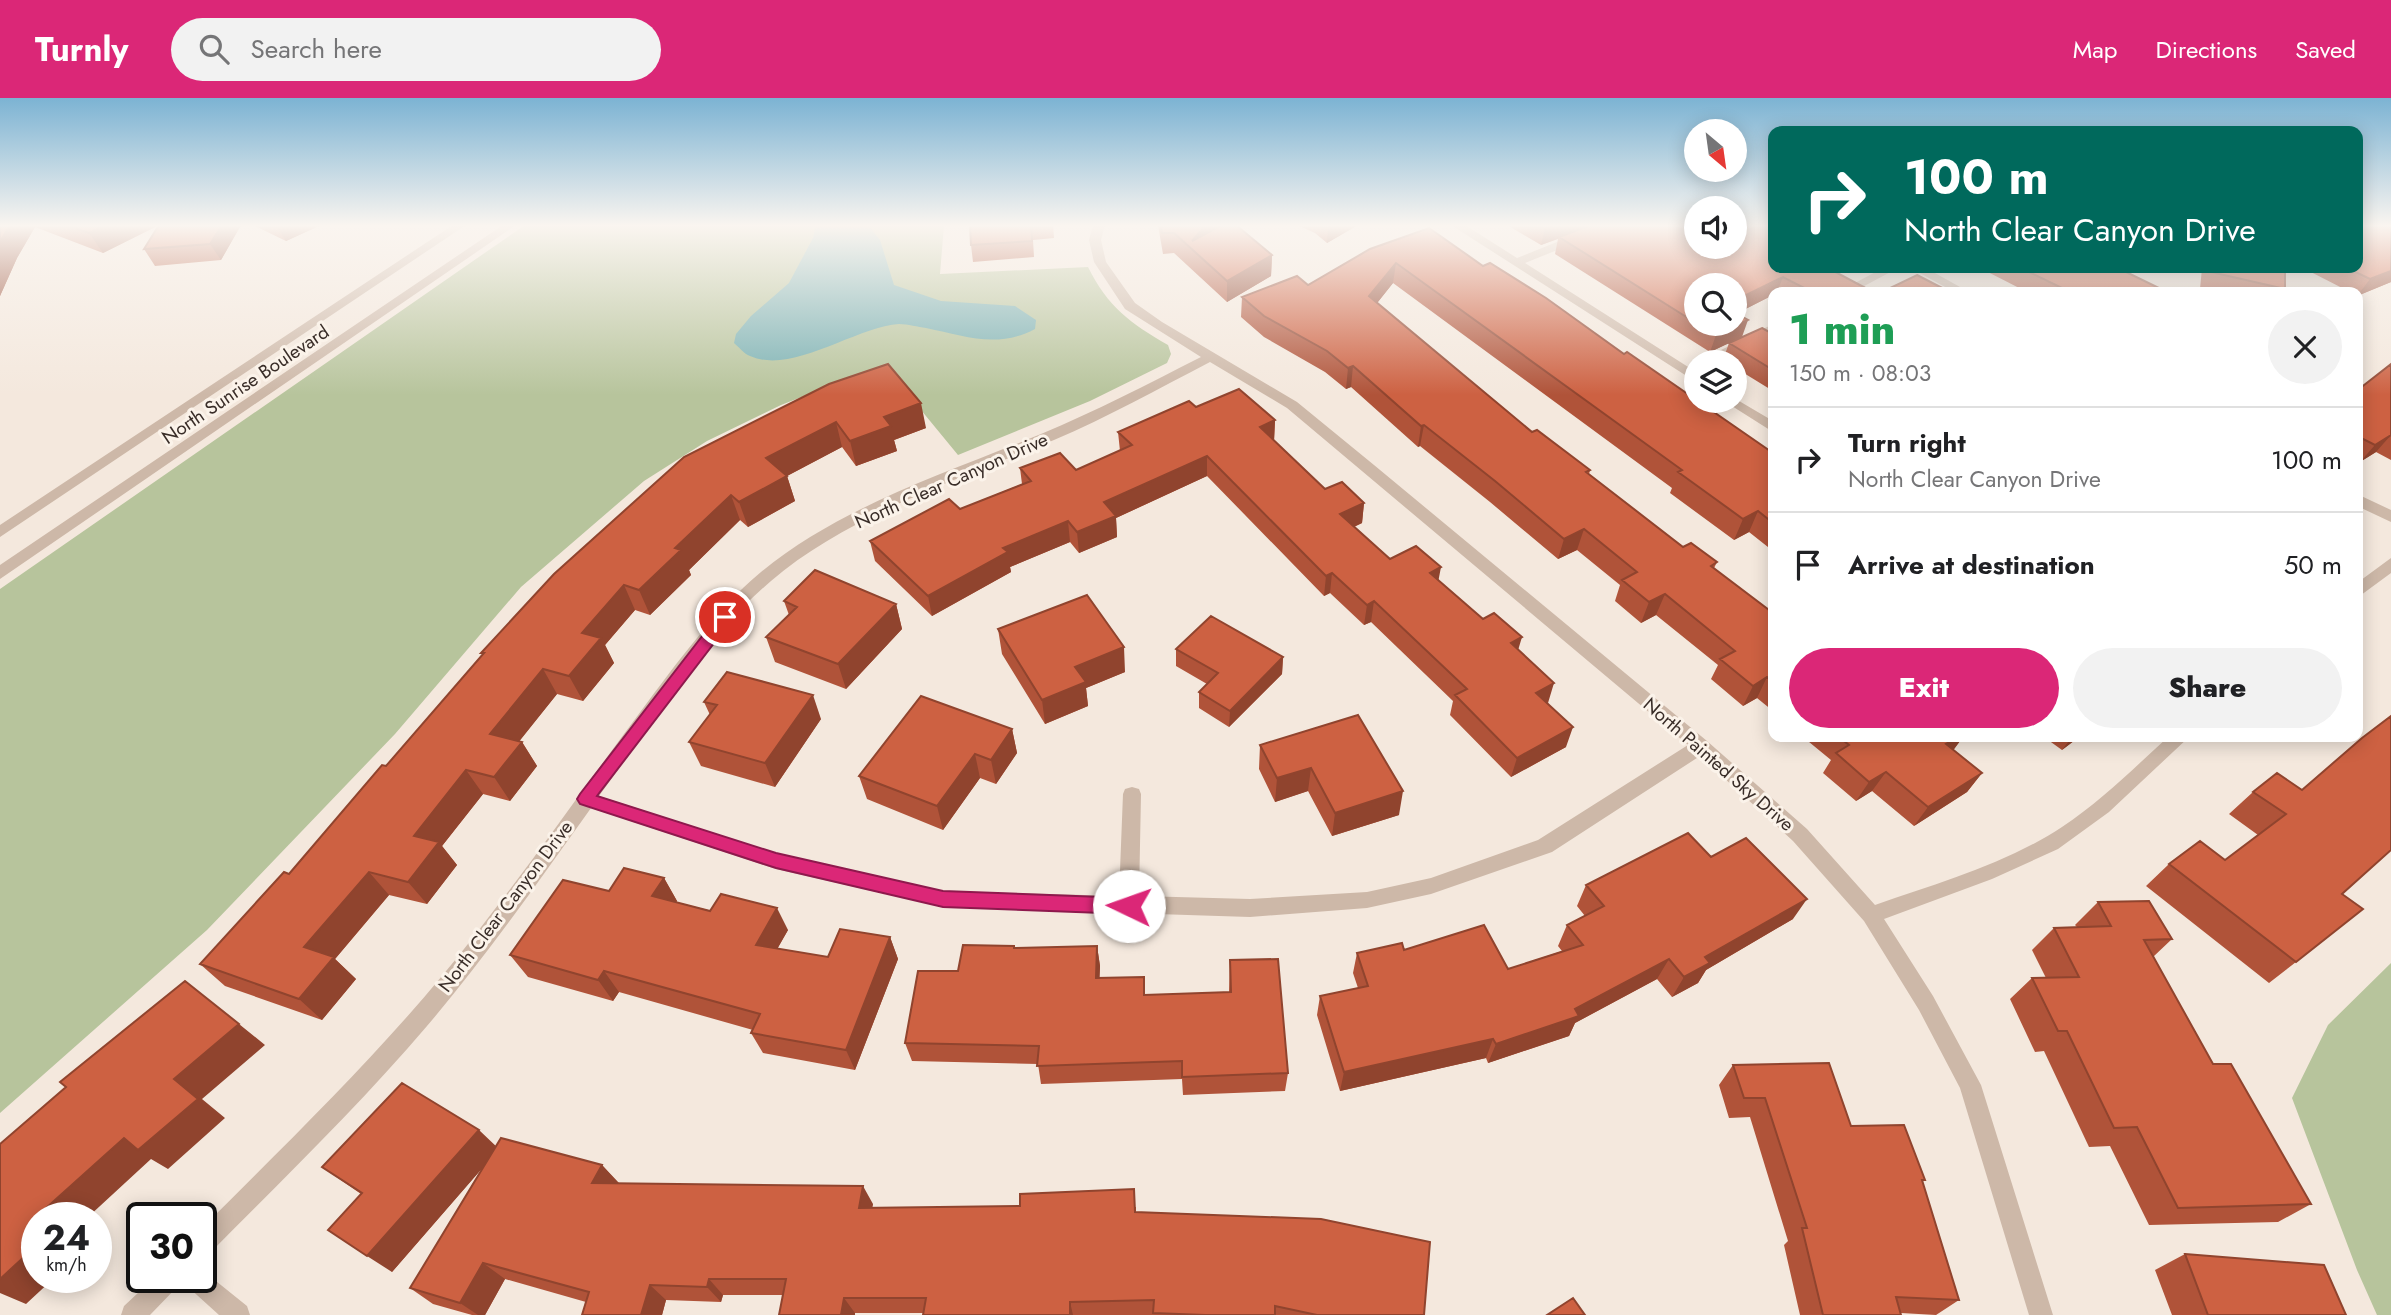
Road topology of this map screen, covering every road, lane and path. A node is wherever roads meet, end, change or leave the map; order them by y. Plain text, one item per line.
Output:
1 (375, 282) edge
2 (427, 282) edge
3 (1113, 282) edge
4 (1545, 282) edge
5 (1768, 330) edge
6 (1728, 350) edge
7 (1212, 356) junction
8 (1684, 367) edge
9 (1747, 411) edge
10 (1768, 425) edge
11 (2363, 502) edge
12 (2391, 517) edge
13 (0, 532) edge
14 (2391, 564) edge
15 (0, 573) edge
16 (2363, 587) edge
17 (2174, 742) edge
18 (1701, 746) junction
19 (1132, 794) dead end
20 (586, 799) junction
21 (1129, 906) junction
22 (1871, 915) junction
23 (217, 1230) edge
24 (155, 1293) edge
25 (212, 1293) edge
26 (133, 1315) edge
27 (238, 1315) edge
28 (2040, 1315) edge

1 - 13 street, North Sunrise Boulevard
2 - 15 street, North Sunrise Boulevard
3 - 7 street, North Painted Sky Drive
4 - 8 street
5 - 6 street
7 - 18 street, North Painted Sky Drive
7 - 20 street, North Clear Canyon Drive
9 - 10 street
11 - 12 street
14 - 16 street
17 - 22 street
18 - 21 street
18 - 22 street, North Painted Sky Drive
19 - 21 street
20 - 21 street
20 - 23 street, North Clear Canyon Drive
22 - 28 street, North Painted Sky Drive
24 - 26 street
25 - 27 street

